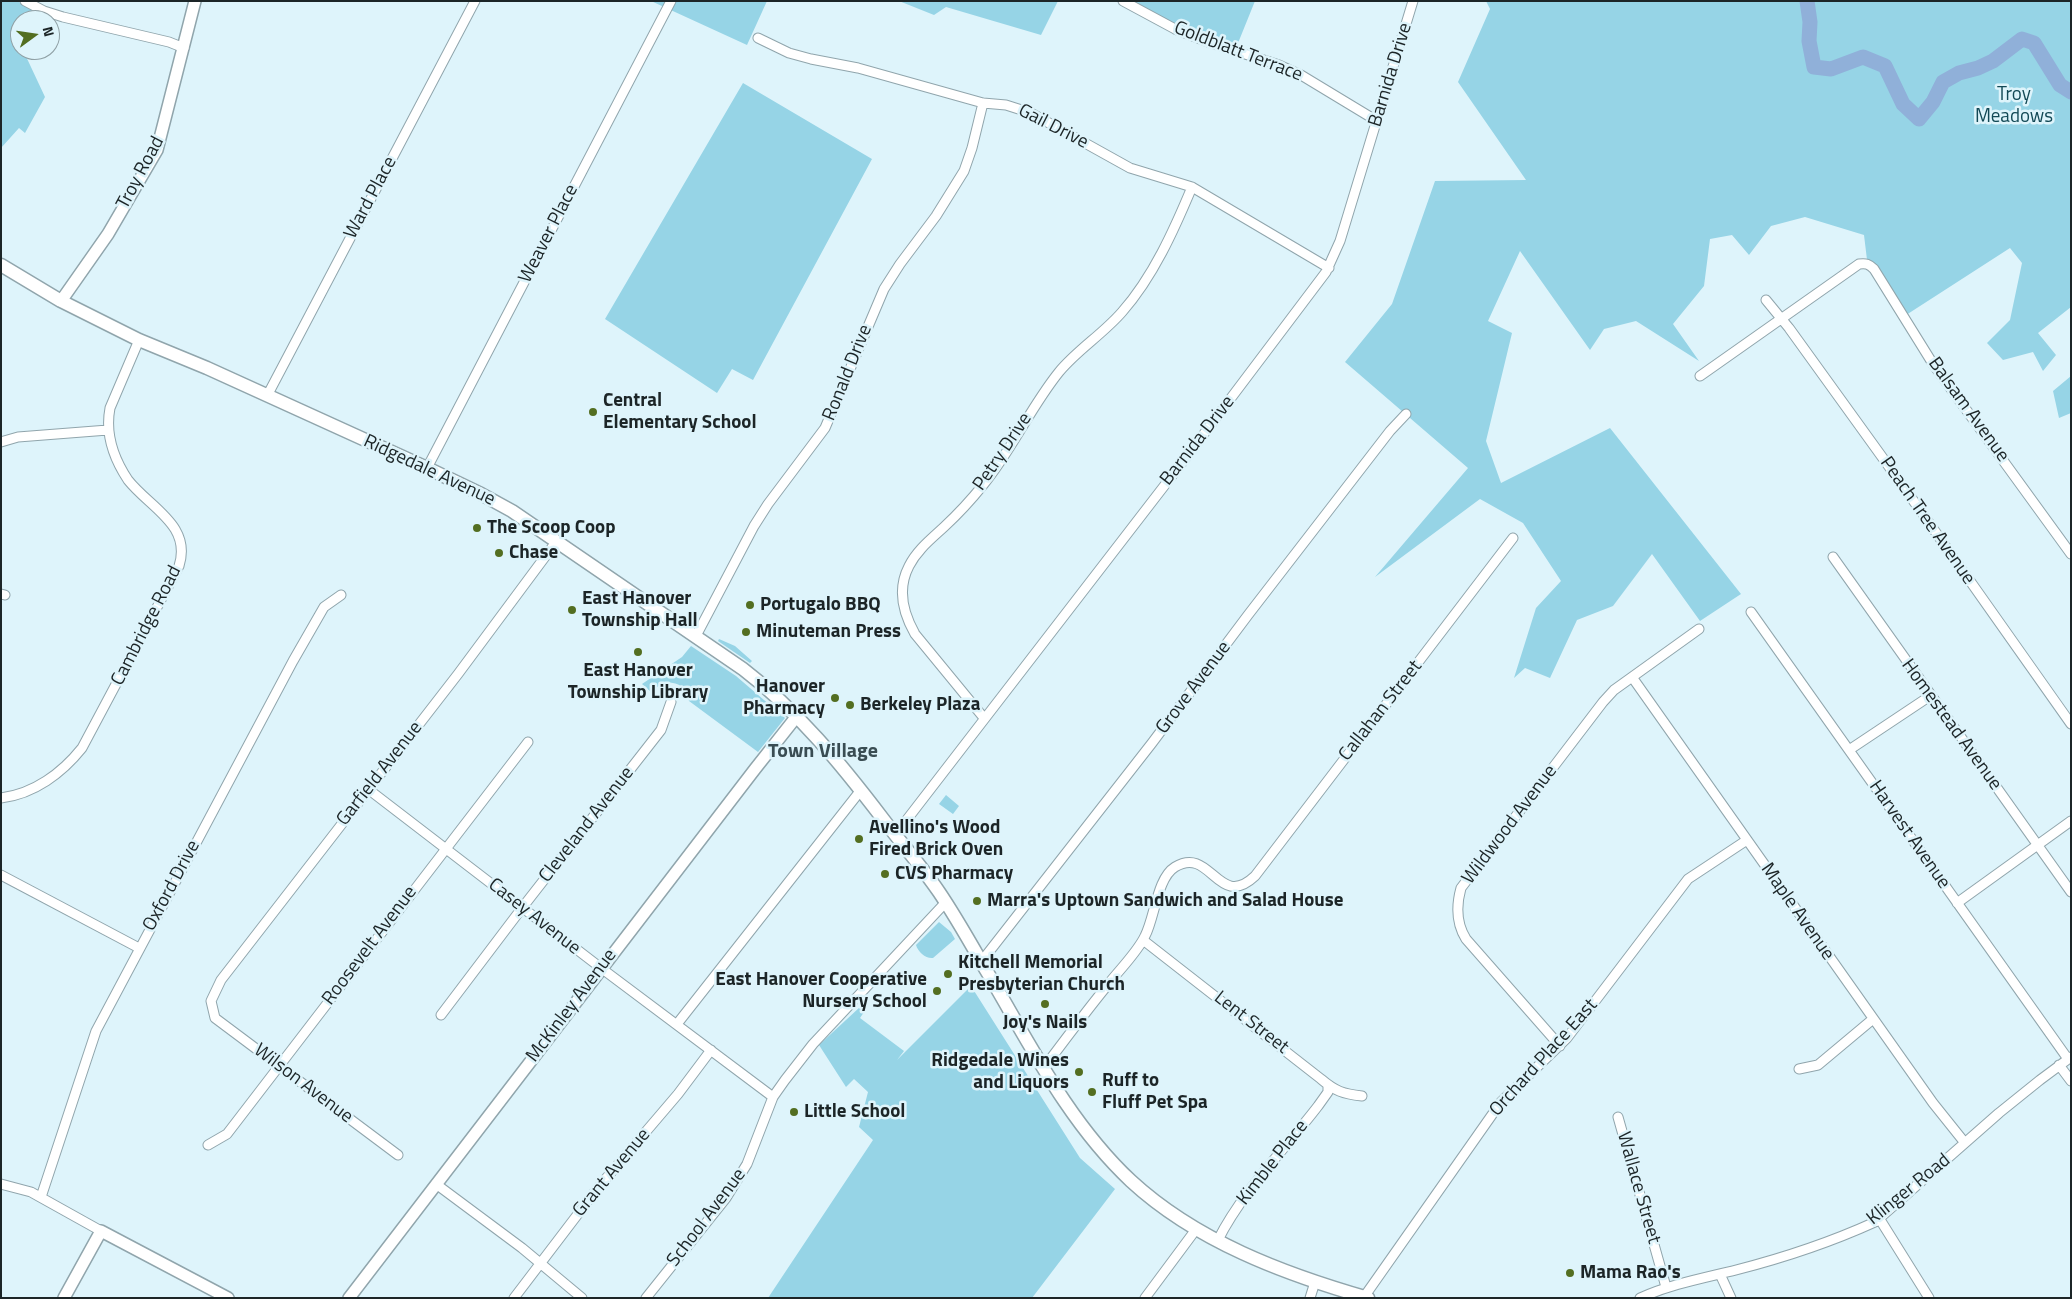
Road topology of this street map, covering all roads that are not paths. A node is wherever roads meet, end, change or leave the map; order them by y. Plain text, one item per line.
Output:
1 (25, 1) edge
2 (195, 1) edge
3 (475, 1) edge
4 (672, 1) edge
5 (1123, 1) edge
6 (1413, 1) edge
7 (758, 38) dead end
8 (184, 48) junction
9 (984, 102) junction
10 (1377, 121) junction
11 (1192, 187) junction
12 (1, 264) edge
13 (1329, 268) junction
14 (1766, 300) dead end
15 (61, 301) junction
16 (1782, 320) junction
17 (139, 340) junction
18 (1700, 376) dead end
19 (267, 396) junction
20 (1406, 414) dead end
21 (108, 430) junction
22 (1, 442) edge
23 (427, 468) junction
24 (1513, 538) dead end
25 (556, 542) junction
26 (2071, 554) edge
27 (1832, 557) dead end
28 (341, 594) dead end
29 (1751, 612) dead end
30 (1699, 628) dead end
31 (696, 636) junction
32 (1632, 677) junction
33 (1930, 696) junction
34 (671, 702) dead end
35 (797, 716) junction
36 (984, 718) junction
37 (2071, 724) edge
38 (528, 742) dead end
39 (1850, 750) junction
40 (368, 789) junction
41 (861, 790) junction
42 (1, 798) edge
43 (2071, 820) edge
44 (895, 835) junction
45 (1746, 840) junction
46 (2037, 845) junction
47 (445, 848) junction
48 (2, 877) edge
49 (2071, 892) edge
50 (946, 902) junction
51 (1957, 903) junction
52 (522, 908) junction
53 (1143, 940) junction
54 (140, 948) junction
55 (981, 962) junction
56 (601, 968) junction
57 (212, 1009) joint
58 (441, 1015) dead end
59 (1873, 1019) junction
60 (677, 1024) junction
61 (1560, 1046) junction
62 (711, 1050) junction
63 (2069, 1058) edge
64 (2060, 1065) junction
65 (279, 1066) junction
66 (1043, 1069) junction
67 (1799, 1069) dead end
68 (2071, 1081) edge
69 (1328, 1087) junction
70 (1362, 1096) dead end
71 (773, 1097) junction
72 (1618, 1117) dead end
73 (1965, 1143) junction
74 (208, 1145) dead end
75 (398, 1155) dead end
76 (1, 1184) edge
77 (436, 1184) junction
78 (41, 1197) junction
79 (1879, 1218) junction
80 (1197, 1228) junction
81 (101, 1230) junction
82 (1218, 1240) junction
83 (540, 1262) junction
84 (1720, 1274) junction
85 (1315, 1282) junction
86 (1666, 1288) junction
87 (1366, 1297) edge
88 (64, 1298) edge
89 (228, 1298) edge
90 (349, 1298) edge
91 (514, 1298) edge
92 (582, 1298) edge
93 (646, 1298) edge
94 (1145, 1298) edge
95 (1310, 1298) edge
96 (1640, 1298) edge
97 (1730, 1298) edge
98 (1929, 1298) edge

1 - 8 street
2 - 8 street, Troy Road
3 - 19 street, Ward Place
4 - 23 street, Weaver Place
5 - 10 street, Goldblatt Terrace
6 - 10 street, Barnida Drive
7 - 9 street, Gail Drive
8 - 15 street, Troy Road
9 - 11 street, Gail Drive
9 - 31 street, Ronald Drive
10 - 13 street, Barnida Drive
11 - 13 street, Gail Drive
11 - 36 street, Petry Drive
12 - 15 main road, Ridgedale Avenue
13 - 36 street, Barnida Drive
14 - 16 street, Peach Tree Avenue
15 - 17 main road, Ridgedale Avenue
16 - 18 street
16 - 26 street, Balsam Avenue
16 - 37 street, Peach Tree Avenue
17 - 19 main road, Ridgedale Avenue
17 - 21 street, Cambridge Road
19 - 23 main road, Ridgedale Avenue
20 - 55 street, Grove Avenue
21 - 22 street
21 - 42 street, Cambridge Road
23 - 25 main road, Ridgedale Avenue
24 - 53 street, Callahan Street
25 - 31 main road, Ridgedale Avenue
25 - 40 street, Garfield Avenue
27 - 33 street, Homestead Avenue
28 - 54 street, Oxford Drive
29 - 39 street, Harvest Avenue
30 - 32 street, Wildwood Avenue
31 - 35 main road, Ridgedale Avenue
32 - 45 street, Maple Avenue
32 - 61 street, Wildwood Avenue
33 - 39 street
33 - 46 street, Homestead Avenue
34 - 52 street, Cleveland Avenue
35 - 41 main road, Ridgedale Avenue
35 - 56 street, McKinley Avenue
36 - 44 street, Barnida Drive
38 - 47 street, Roosevelt Avenue
39 - 51 street, Harvest Avenue
40 - 47 street, Casey Avenue
40 - 57 street, Garfield Avenue
41 - 44 main road, Ridgedale Avenue
41 - 60 street
43 - 46 street
44 - 50 main road, Ridgedale Avenue
45 - 59 street, Maple Avenue
45 - 61 street, Orchard Place East
46 - 49 street, Homestead Avenue
46 - 51 street
47 - 52 street, Casey Avenue
47 - 65 street, Roosevelt Avenue
48 - 54 street
50 - 55 main road, Ridgedale Avenue
50 - 71 street, School Avenue
51 - 63 street, Harvest Avenue
52 - 56 street, Casey Avenue
52 - 58 street, Cleveland Avenue
53 - 66 street
53 - 69 street, Lent Street
54 - 78 street, Oxford Drive
55 - 66 main road, Ridgedale Avenue
56 - 60 street, Casey Avenue
56 - 77 street, McKinley Avenue
57 - 65 street, Wilson Avenue
59 - 67 street
59 - 73 street, Maple Avenue
60 - 62 street, Casey Avenue
61 - 87 street, Orchard Place East
62 - 71 street, Casey Avenue
62 - 83 street, Grant Avenue
63 - 64 street, Klinger Road
64 - 68 street
64 - 73 street, Klinger Road
65 - 74 street, Roosevelt Avenue
65 - 75 street, Wilson Avenue
66 - 80 main road, Ridgedale Avenue
69 - 70 street, Lent Street
69 - 82 street, Kimble Place
71 - 93 street, School Avenue
72 - 86 street, Wallace Street
73 - 79 street, Klinger Road
76 - 78 street
77 - 83 street
77 - 90 street, McKinley Avenue
78 - 81 street
79 - 84 street, Klinger Road
79 - 98 street
80 - 82 main road, Ridgedale Avenue
80 - 94 street
81 - 88 street
81 - 89 street
82 - 85 main road, Ridgedale Avenue
83 - 91 street, Grant Avenue
83 - 92 street
84 - 86 street, Klinger Road
84 - 97 street
85 - 87 main road, Ridgedale Avenue
85 - 95 street
86 - 96 street, Klinger Road

